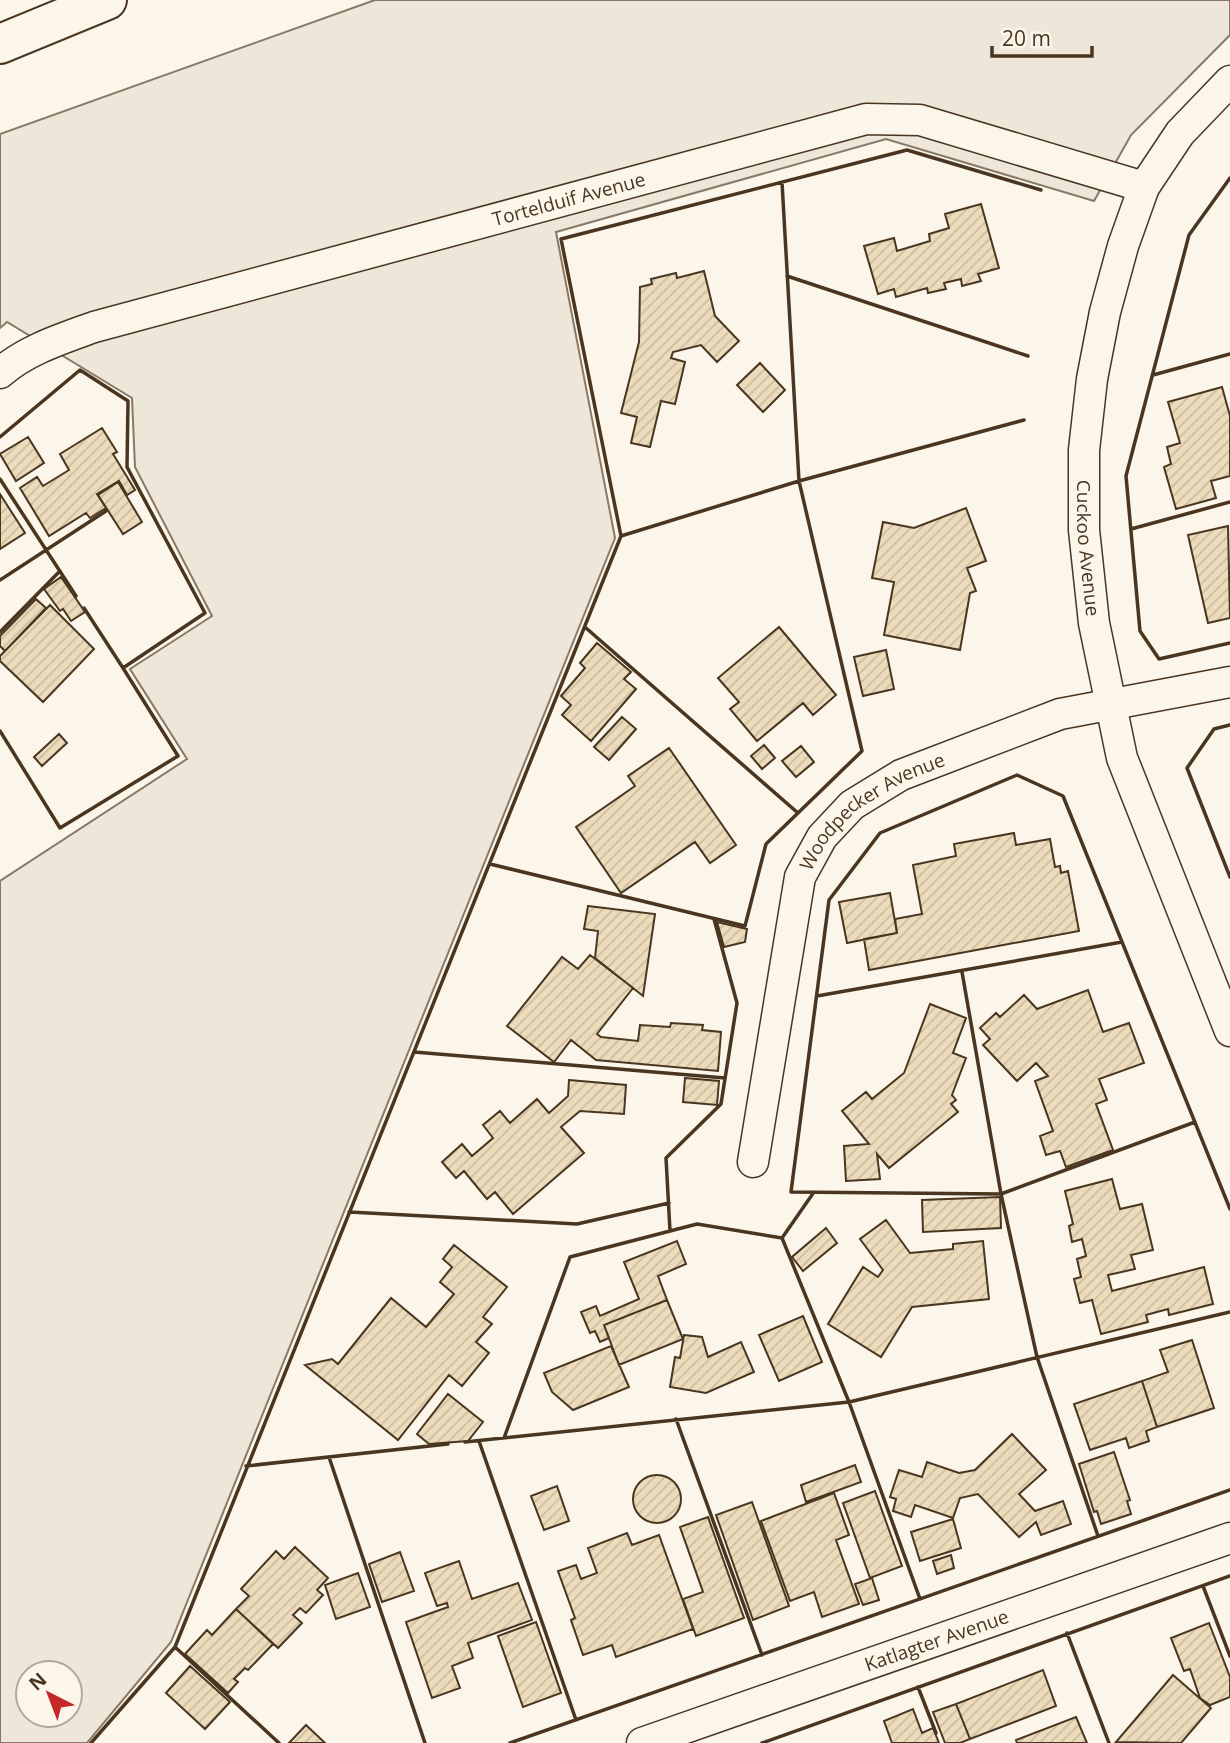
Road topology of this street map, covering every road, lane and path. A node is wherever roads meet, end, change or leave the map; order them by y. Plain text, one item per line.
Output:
1 (107, 0) edge
2 (0, 44) edge
3 (1230, 81) edge
4 (1144, 187) junction
5 (0, 373) edge
6 (1230, 682) edge
7 (1111, 706) junction
8 (1230, 1031) edge
9 (753, 1162) dead end
10 (1230, 1538) edge
11 (642, 1743) edge

1 - 2 highway
3 - 4 street, Cuckoo Avenue
4 - 5 street, Tortelduif Avenue
4 - 7 street, Cuckoo Avenue
6 - 7 street, Woodpecker Avenue
7 - 8 street, Cuckoo Avenue
7 - 9 street, Woodpecker Avenue
10 - 11 street, Katlagter Avenue

